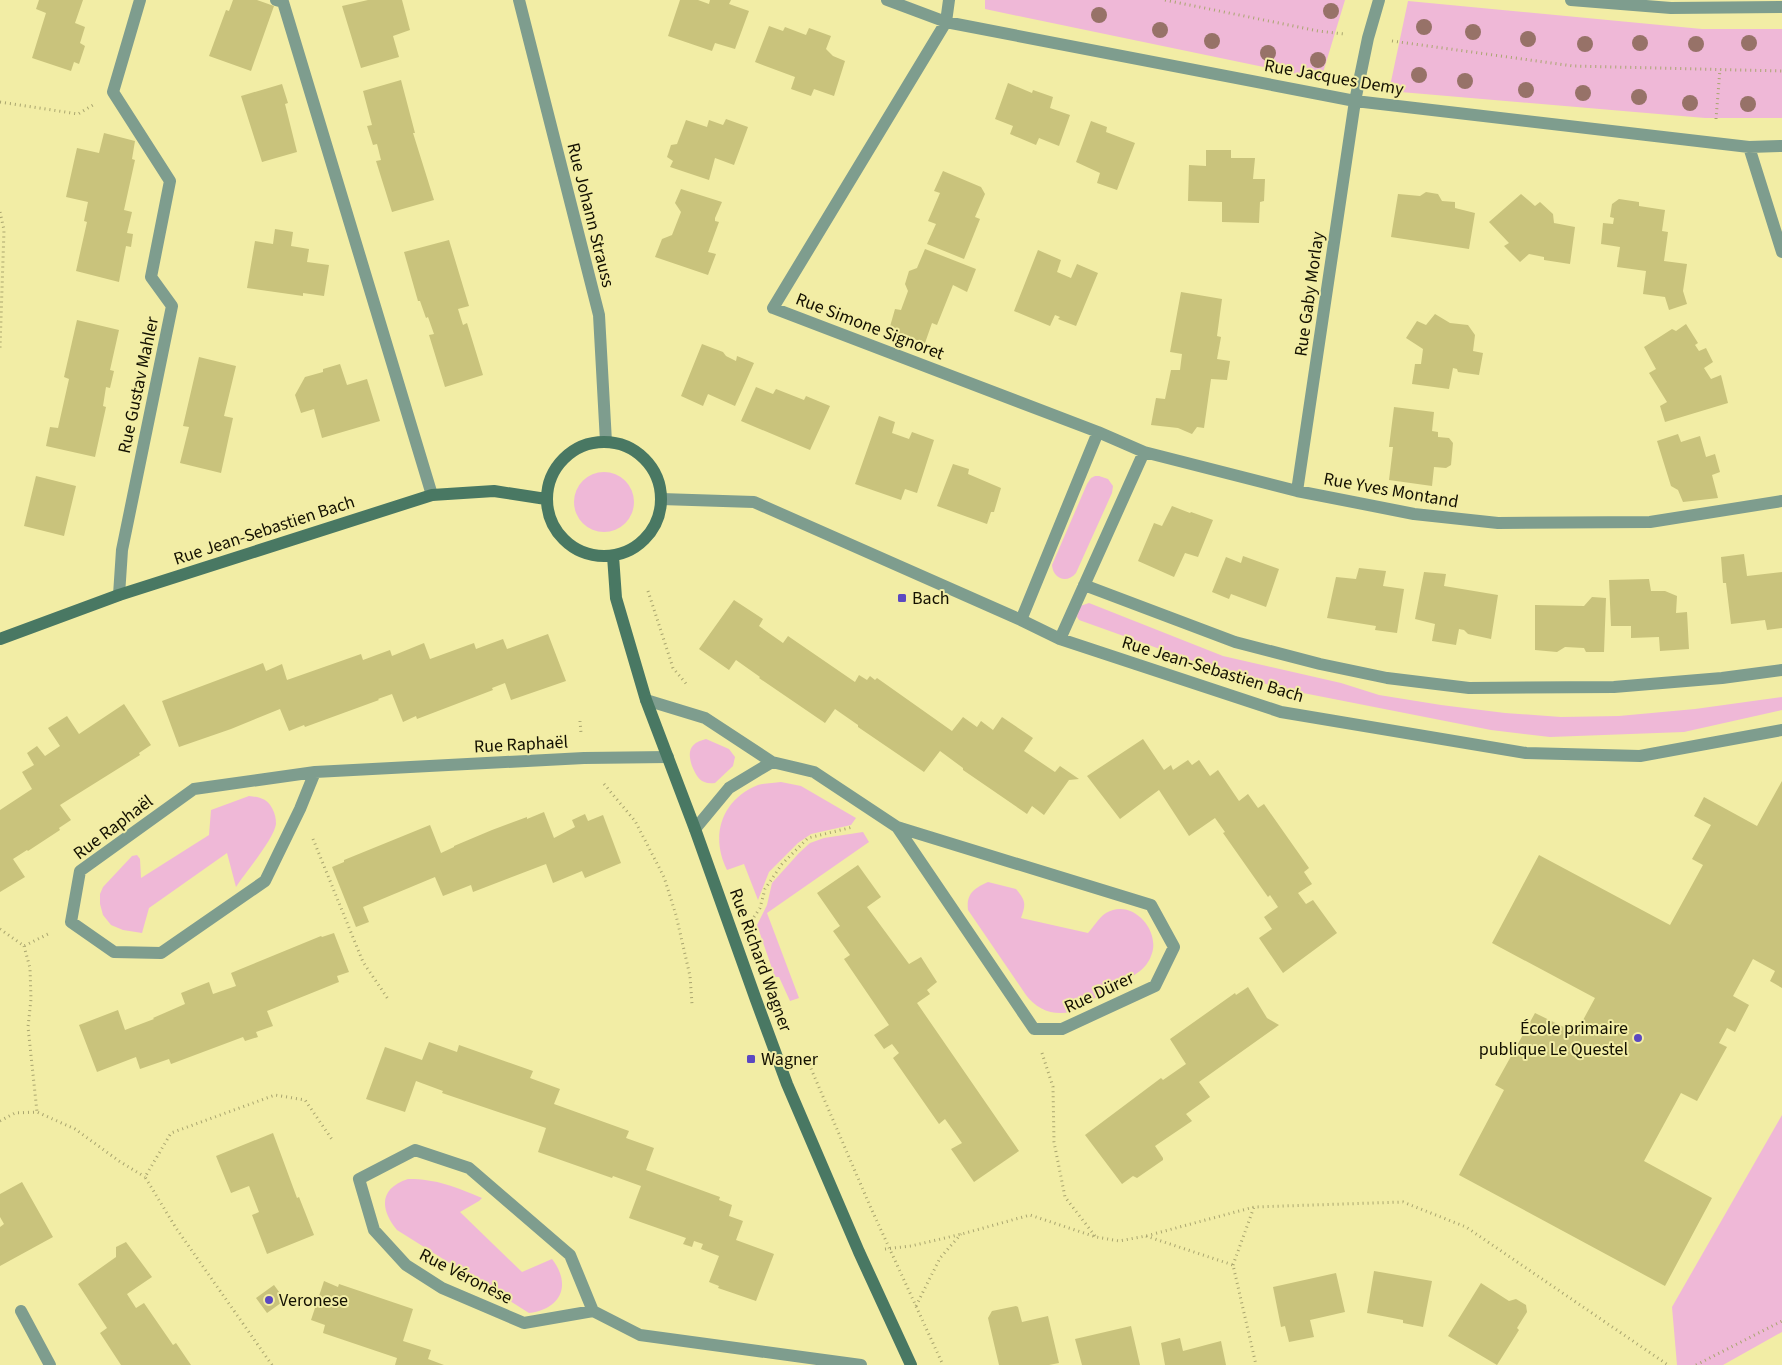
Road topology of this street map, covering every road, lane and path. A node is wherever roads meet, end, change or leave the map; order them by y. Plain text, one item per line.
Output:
1 (140, 0) edge
2 (276, 0) edge
3 (519, 0) edge
4 (887, 0) edge
5 (949, 0) edge
6 (1165, 0) edge
7 (1379, 0) edge
8 (1571, 0) edge
9 (1782, 7) edge
10 (946, 22) junction
11 (1368, 38) junction
12 (1720, 70) junction
13 (1782, 71) edge
14 (113, 92) junction
15 (1355, 101) junction
16 (0, 102) edge
17 (1714, 143) junction
18 (1782, 146) edge
19 (1749, 147) junction
20 (0, 212) edge
21 (1782, 252) edge
22 (0, 348) edge
23 (1098, 432) junction
24 (606, 442) junction
25 (1144, 452) junction
26 (1297, 491) junction
27 (432, 495) junction
28 (546, 499) junction
29 (661, 499) junction
30 (1782, 501) edge
31 (613, 556) junction
32 (1084, 585) junction
33 (648, 591) dead end
34 (119, 595) junction
35 (1021, 620) junction
36 (0, 639) edge
37 (1060, 639) junction
38 (1782, 670) edge
39 (646, 700) junction
40 (703, 718) junction
41 (1782, 730) edge
42 (668, 757) junction
43 (584, 758) junction
44 (772, 762) junction
45 (315, 772) junction
46 (300, 809) junction
47 (873, 812) junction
48 (897, 828) junction
49 (695, 829) junction
50 (71, 922) junction
51 (751, 923) dead end
52 (0, 929) edge
53 (24, 946) junction
54 (388, 998) dead end
55 (692, 1004) dead end
56 (1034, 1028) junction
57 (806, 1056) dead end
58 (38, 1112) junction
59 (0, 1121) edge
60 (333, 1140) dead end
61 (145, 1177) junction
62 (1254, 1207) junction
63 (962, 1234) junction
64 (1146, 1236) junction
65 (1096, 1237) junction
66 (887, 1249) junction
67 (1233, 1265) junction
68 (916, 1306) junction
69 (21, 1311) dead end
70 (593, 1311) junction
71 (1782, 1321) edge
72 (50, 1365) edge
73 (272, 1365) edge
74 (861, 1365) edge
75 (911, 1365) edge
76 (943, 1365) edge
77 (1256, 1365) edge
78 (1668, 1365) edge
79 (1696, 1365) edge

1 - 14 street
2 - 27 street
3 - 24 street, Rue Johann Strauss
4 - 10 street, Rue Jacques Demy
5 - 10 street
6 - 11 path
7 - 11 street, Rue Gaby Morlay
8 - 9 street
10 - 15 street, Rue Jacques Demy
10 - 23 street, Rue Simone Signoret
11 - 12 path
11 - 15 street, Rue Gaby Morlay
12 - 13 path
12 - 17 path
14 - 16 path
14 - 34 street, Rue Gustav Mahler
15 - 17 street, Rue Jacques Demy
15 - 26 street, Rue Gaby Morlay
17 - 19 street, Rue Jacques Demy
18 - 19 street, Rue Jacques Demy
19 - 21 street
20 - 22 path
23 - 25 street, Rue Simone Signoret
23 - 35 street
24 - 28 street
24 - 29 street
25 - 26 street, Rue Yves Montand
25 - 32 street
26 - 30 street, Rue Yves Montand
27 - 28 street, Rue Jean-Sebastien Bach
27 - 34 street, Rue Jean-Sebastien Bach
28 - 31 street
29 - 31 street
29 - 35 street, Rue Jean-Sebastien Bach
31 - 39 street, Rue Richard Wagner
32 - 37 street
32 - 38 street
33 - 40 path
34 - 36 street, Rue Jean-Sebastien Bach
35 - 37 street, Rue Jean-Sebastien Bach
37 - 41 street, Rue Jean-Sebastien Bach
39 - 40 street, Rue Dürer
39 - 42 street, Rue Richard Wagner
40 - 44 street, Rue Dürer
42 - 43 street, Rue Raphaël
42 - 49 street, Rue Richard Wagner
43 - 45 street, Rue Raphaël
43 - 55 path
44 - 47 street, Rue Dürer
44 - 49 street
45 - 46 street
45 - 50 street, Rue Raphaël
46 - 50 street
46 - 54 path
47 - 48 street, Rue Dürer
47 - 51 path
48 - 56 street, Rue Dürer
48 - 56 street, Rue Dürer
49 - 75 street, Rue Richard Wagner
50 - 53 path
52 - 53 path
53 - 58 path
56 - 65 path
57 - 66 path
58 - 59 path
58 - 61 path
60 - 61 path
61 - 73 path
62 - 64 path
62 - 67 path
62 - 78 path
63 - 65 path
63 - 66 path
63 - 68 path
64 - 65 path
64 - 67 path
66 - 68 path
67 - 77 path
68 - 76 path
69 - 72 street
70 - 70 street, Rue Véronèse
70 - 74 street
71 - 79 path

